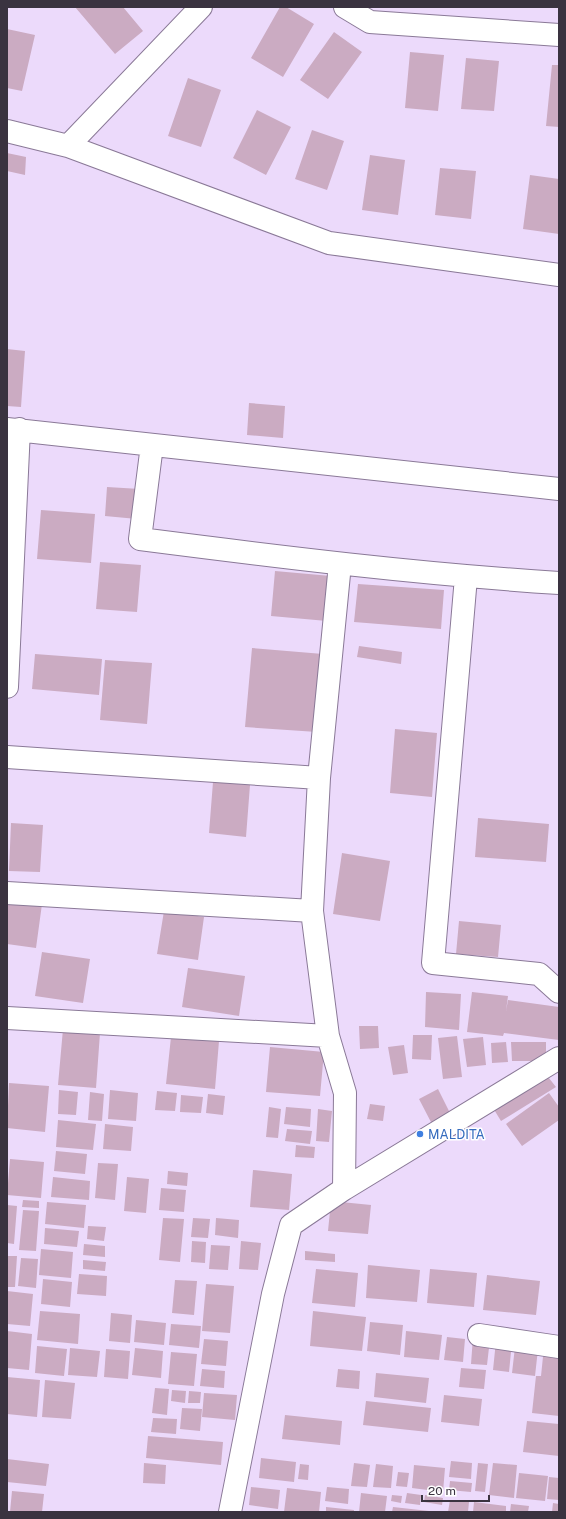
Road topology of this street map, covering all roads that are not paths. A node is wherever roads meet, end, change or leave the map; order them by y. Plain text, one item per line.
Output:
1 (201, 7) edge
2 (345, 7) edge
3 (559, 35) edge
4 (7, 131) edge
5 (68, 146) junction
6 (559, 275) edge
7 (13, 429) edge
8 (152, 445) junction
9 (559, 489) edge
10 (340, 564) junction
11 (466, 577) junction
12 (559, 583) edge
13 (9, 596) edge
14 (7, 687) edge
15 (7, 757) edge
16 (319, 778) junction
17 (7, 893) edge
18 (312, 912) junction
19 (559, 992) edge
20 (7, 1018) edge
21 (328, 1036) junction
22 (559, 1058) edge
23 (344, 1189) junction
24 (479, 1335) dead end
25 (559, 1346) edge
26 (230, 1512) edge

1 - 5 street
2 - 3 street
4 - 5 street
5 - 6 street
7 - 8 street
7 - 13 street
8 - 9 street
8 - 10 street
10 - 11 street
10 - 16 street
11 - 12 street
11 - 19 street
13 - 14 street
15 - 16 street
16 - 18 street
17 - 18 street
18 - 21 street
20 - 21 street
21 - 23 street
22 - 23 street
23 - 26 street
24 - 25 street

